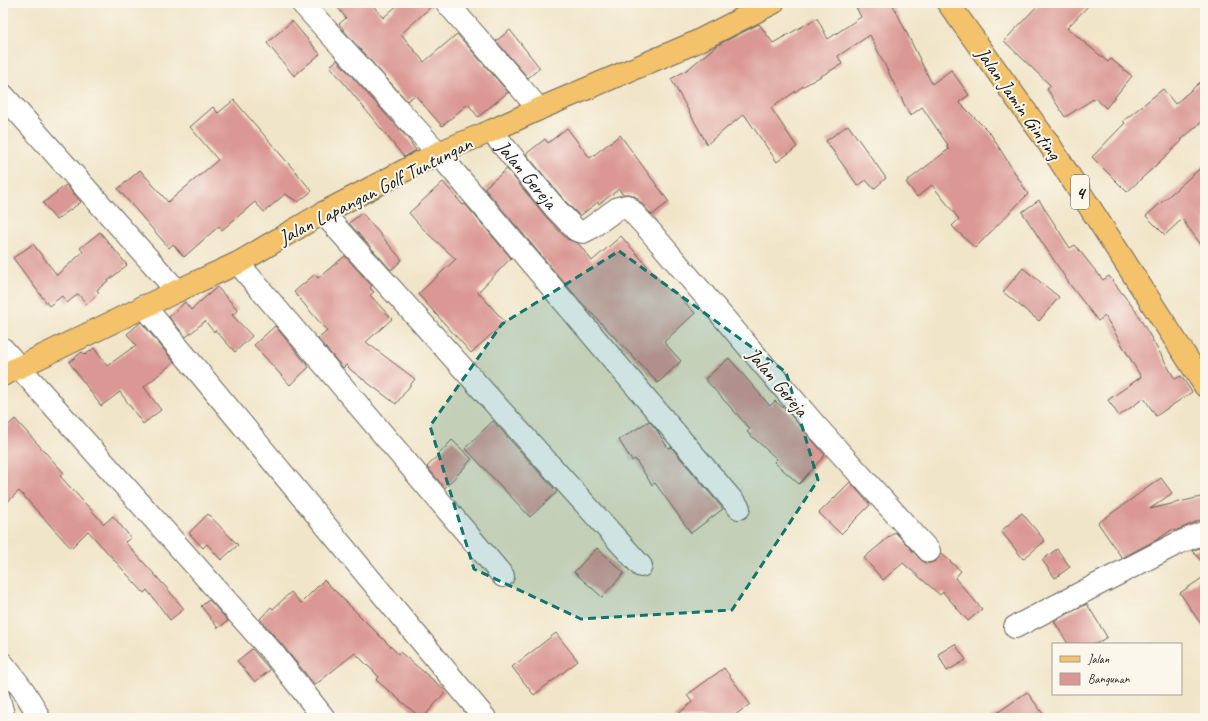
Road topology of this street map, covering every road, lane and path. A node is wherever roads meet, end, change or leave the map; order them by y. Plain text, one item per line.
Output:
1 (302, 3) edge
2 (447, 3) edge
3 (773, 3) edge
4 (948, 3) edge
5 (3, 95) edge
6 (539, 109) junction
7 (491, 131) junction
8 (438, 153) junction
9 (323, 213) junction
10 (238, 262) junction
11 (177, 290) junction
12 (144, 306) junction
13 (3, 349) edge
14 (11, 371) edge
15 (1202, 374) edge
16 (739, 508) dead end
17 (1205, 532) edge
18 (930, 551) dead end
19 (641, 566) dead end
20 (502, 576) dead end
21 (1014, 627) dead end
22 (3, 664) edge
23 (3, 694) edge
24 (9, 718) edge
25 (39, 718) edge
26 (324, 718) edge
27 (485, 718) edge

1 - 8 street
2 - 6 street
3 - 6 main road, Jalan Lapangan Golf Tuntungan
4 - 15 main road, Jalan Jamin Ginting / 4
5 - 11 street
6 - 7 main road, Jalan Lapangan Golf Tuntungan
7 - 8 main road, Jalan Lapangan Golf Tuntungan
7 - 18 street, Jalan Gereja
8 - 9 main road, Jalan Lapangan Golf Tuntungan
8 - 16 street
9 - 10 main road, Jalan Lapangan Golf Tuntungan
9 - 19 street
10 - 11 main road, Jalan Lapangan Golf Tuntungan
10 - 20 street
11 - 12 main road, Jalan Lapangan Golf Tuntungan
12 - 14 main road, Jalan Lapangan Golf Tuntungan
12 - 27 street
13 - 14 street
14 - 26 street
17 - 21 street
22 - 25 street
23 - 24 lane

